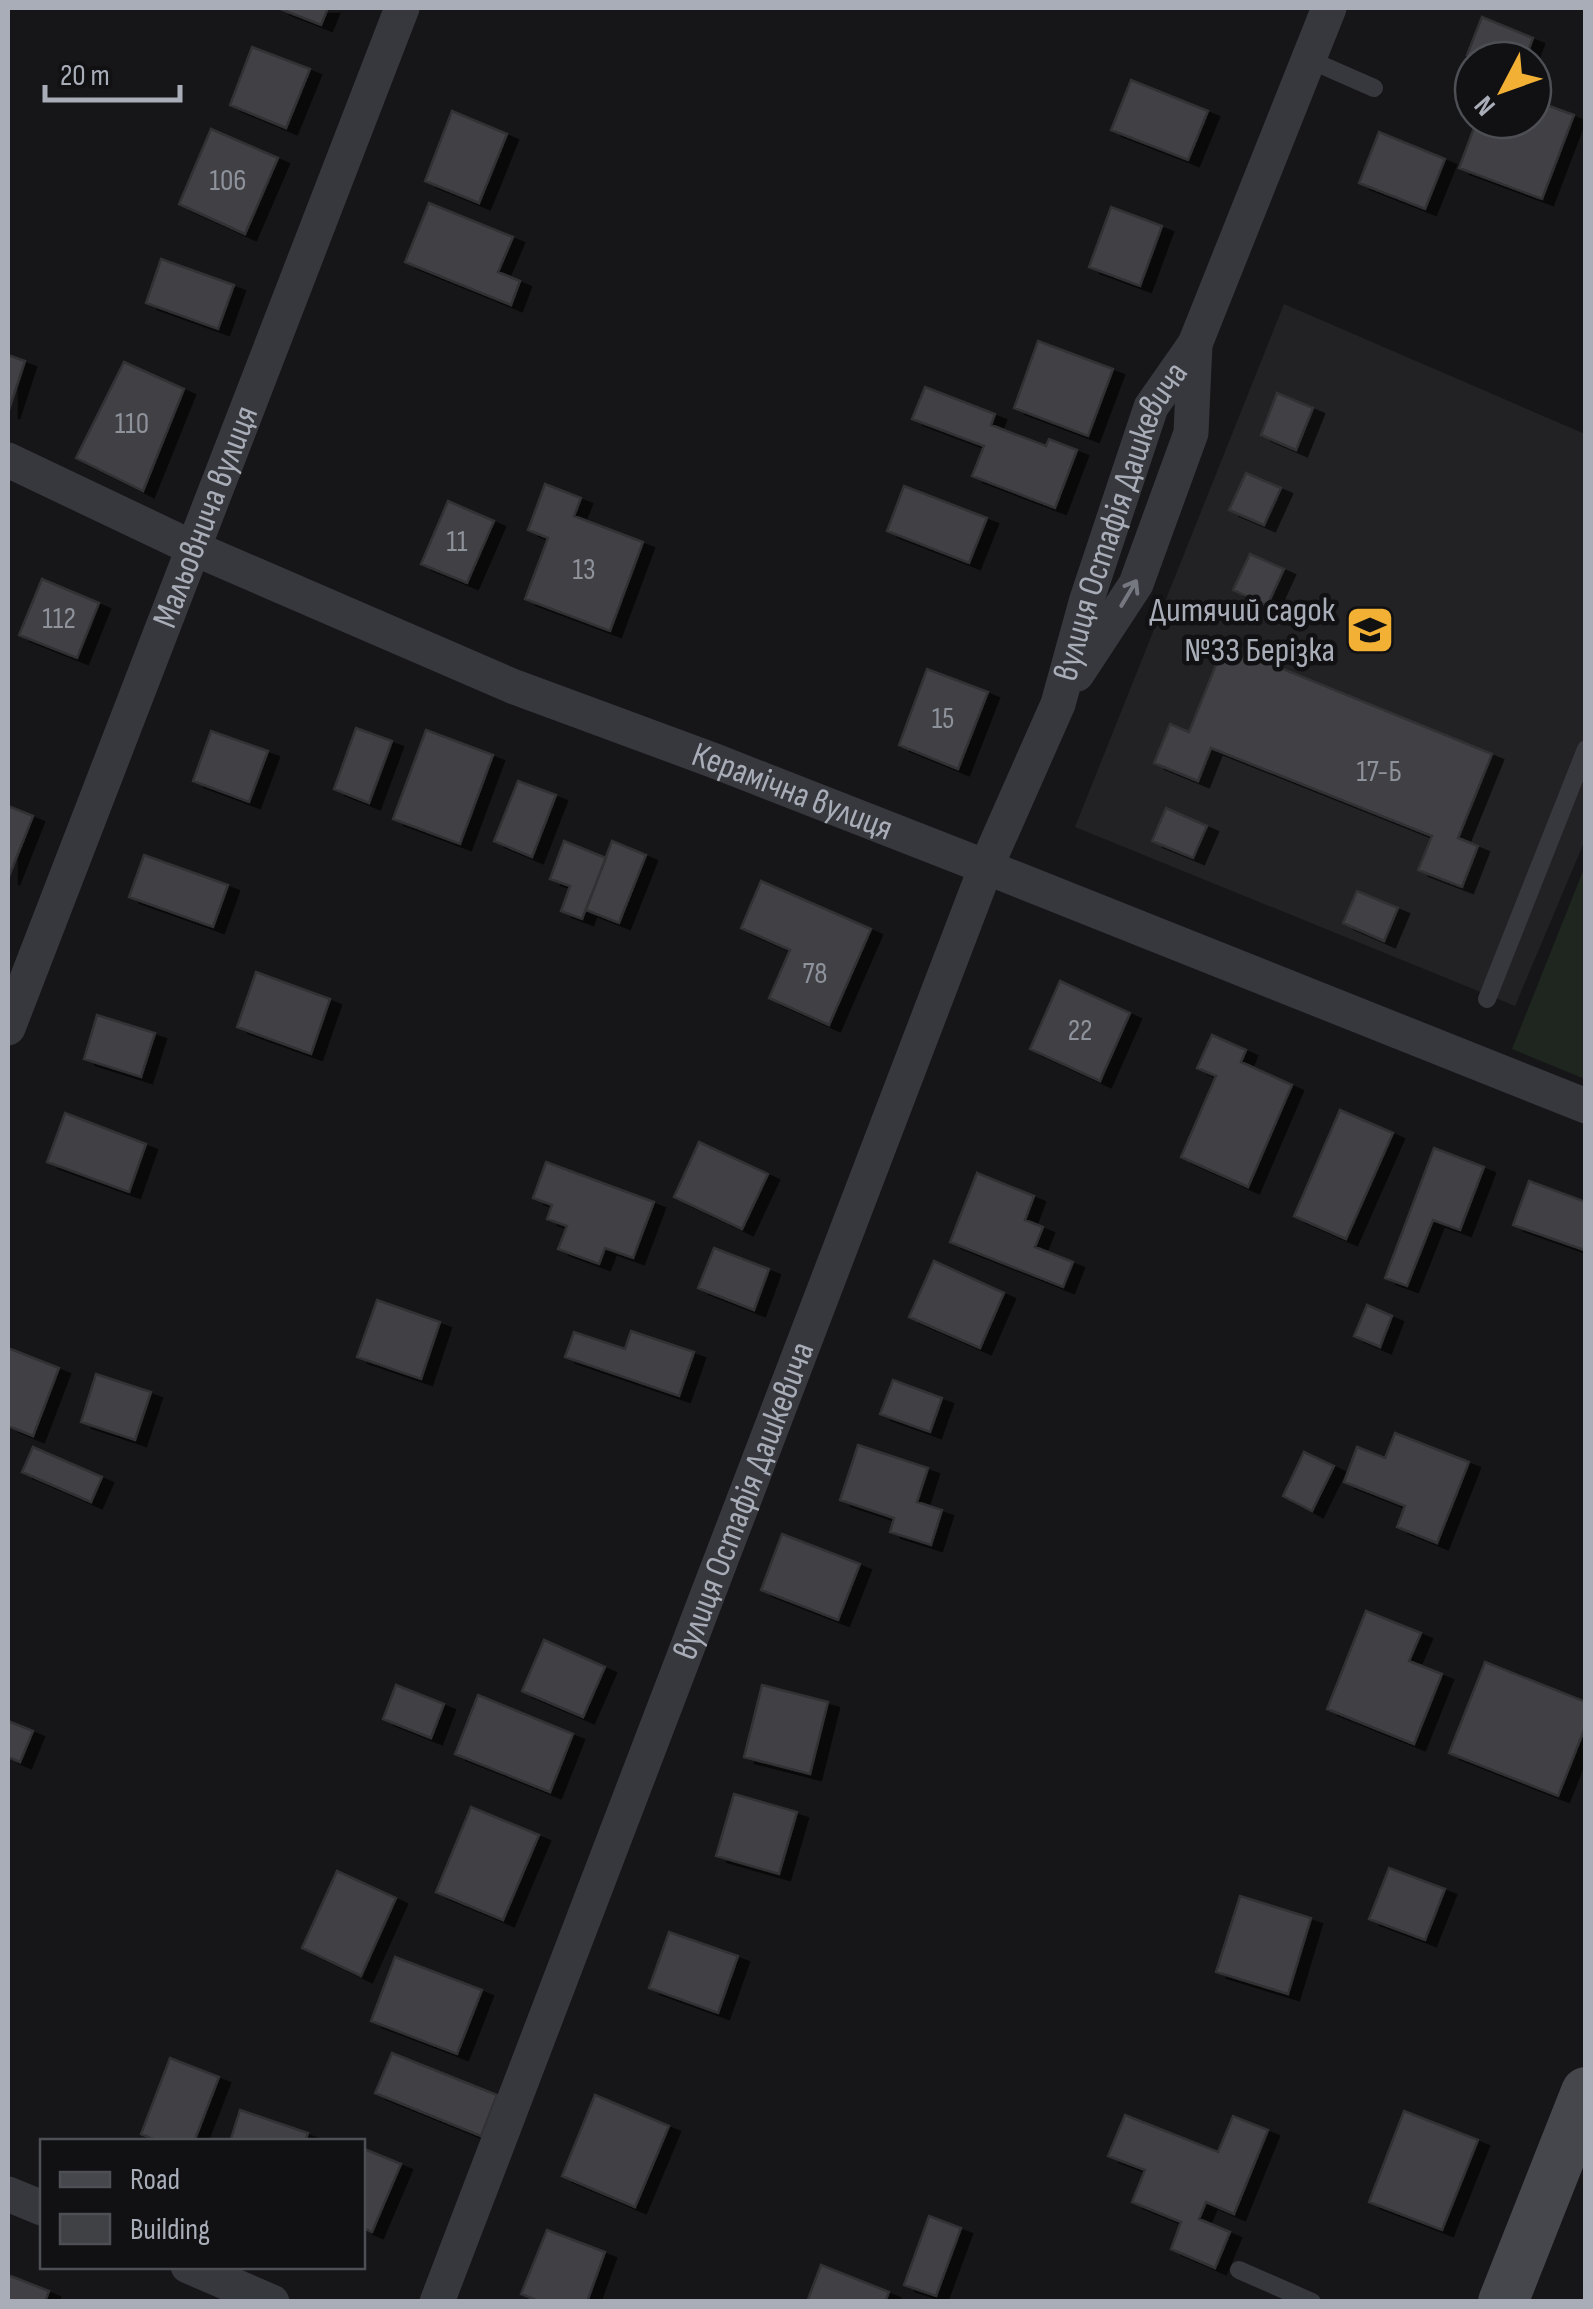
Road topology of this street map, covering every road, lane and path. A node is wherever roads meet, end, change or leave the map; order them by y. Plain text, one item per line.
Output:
1 (402, 8) edge
2 (1328, 8) edge
3 (1308, 59) junction
4 (1374, 88) dead end
5 (8, 460) edge
6 (193, 548) junction
7 (1586, 748) edge
8 (986, 867) junction
9 (1487, 999) dead end
10 (8, 1028) edge
11 (1586, 1106) edge
12 (1586, 2092) edge
13 (8, 2194) edge
14 (40, 2207) edge
15 (195, 2269) edge
16 (1239, 2270) dead end
17 (272, 2302) edge
18 (437, 2302) edge
19 (1312, 2302) edge
20 (1503, 2302) edge

1 - 6 street, Мальовнича вулиця
2 - 3 street, вулиця Остафія Дашкевича
3 - 4 lane
3 - 8 street, вулиця Остафія Дашкевича
5 - 6 street, Керамічна вулиця
6 - 8 street, Керамічна вулиця
6 - 10 street, Мальовнича вулиця
7 - 9 lane
8 - 11 street, Керамічна вулиця
8 - 18 street, вулиця Остафія Дашкевича
12 - 20 street
13 - 14 street
15 - 17 street
16 - 19 lane

